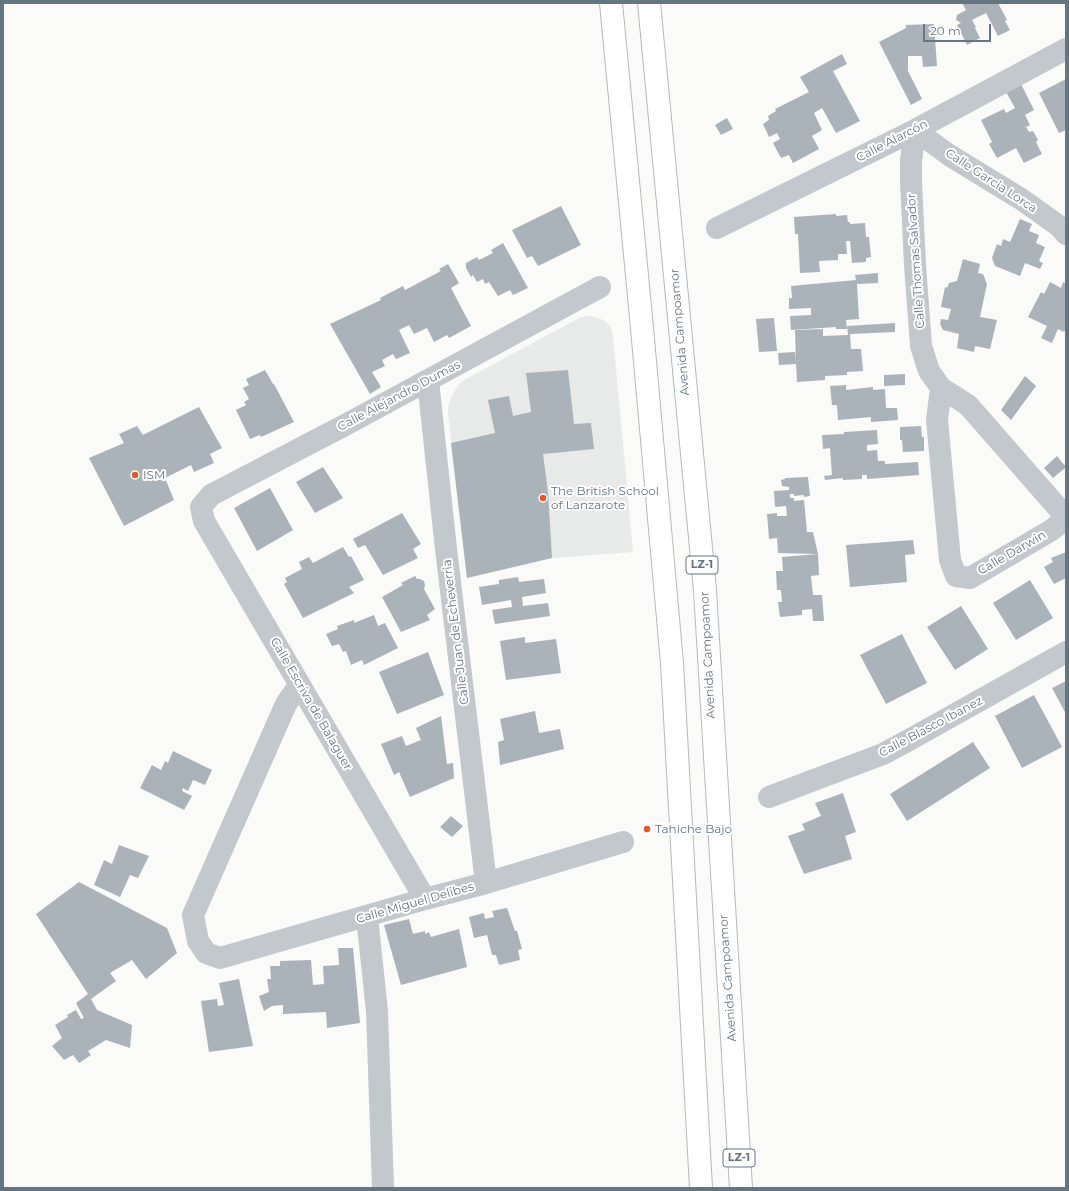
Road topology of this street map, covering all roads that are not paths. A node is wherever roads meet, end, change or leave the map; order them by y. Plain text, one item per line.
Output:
1 (611, 3) edge
2 (649, 3) edge
3 (1066, 49) edge
4 (916, 130) junction
5 (716, 228) dead end
6 (1066, 234) edge
7 (600, 287) dead end
8 (428, 381) junction
9 (941, 388) junction
10 (202, 507) joint
11 (1066, 518) edge
12 (1066, 652) edge
13 (299, 685) junction
14 (768, 797) dead end
15 (623, 842) dead end
16 (486, 883) junction
17 (425, 899) junction
18 (367, 917) junction
19 (383, 1188) edge
20 (701, 1188) edge
21 (741, 1188) edge

1 - 20 highway
2 - 21 highway, Avenida Campoamor / LZ-1
3 - 4 street, Calle Alarcón
4 - 5 street, Calle Alarcón
4 - 6 street, Calle Garcia Lorca
4 - 9 street, Calle Thomas Salvador
7 - 8 street, Calle Alejandro Dumas
8 - 10 street, Calle Alejandro Dumas
8 - 16 street, Calle Juan de Echeverria
9 - 11 street, Calle Thomas Salvador
9 - 11 street, Calle Darwin
10 - 13 street, Calle Escriva de Balaguer
12 - 14 street, Calle Blasco Ibanez
13 - 17 street, Calle Escriva de Balaguer
13 - 18 street, Calle Miguel Delibes
15 - 16 street, Calle Miguel Delibes
16 - 17 street, Calle Miguel Delibes
17 - 18 street, Calle Miguel Delibes
18 - 19 street

